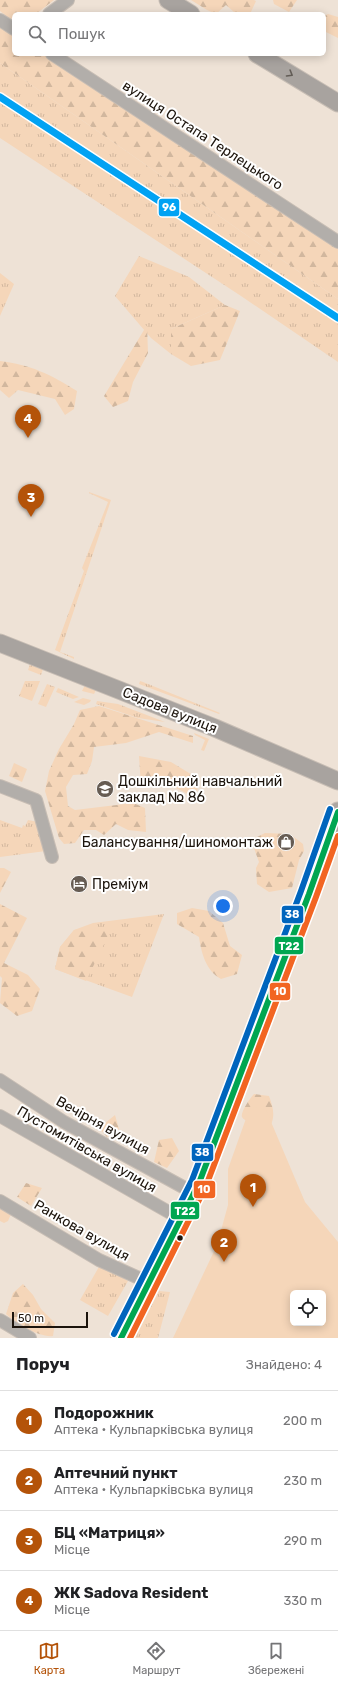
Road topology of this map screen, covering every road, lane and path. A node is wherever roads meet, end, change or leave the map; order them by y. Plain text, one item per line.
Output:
1 (68, 0) edge
2 (168, 0) edge
3 (52, 12) edge
4 (188, 12) edge
5 (0, 20) edge
6 (12, 28) edge
7 (55, 56) edge
8 (260, 56) edge
9 (338, 103) edge
10 (338, 242) edge
11 (0, 643) edge
12 (338, 781) edge
13 (0, 786) edge
14 (338, 812) edge
15 (52, 857) dead end
16 (0, 1080) edge
17 (0, 1116) edge
18 (194, 1193) junction
19 (0, 1201) edge
20 (181, 1219) junction
21 (150, 1283) junction
22 (0, 1320) edge
23 (30, 1338) edge
24 (121, 1338) edge

1 - 3 street
2 - 4 street
5 - 6 street
7 - 10 street, вулиця Остапа Терлецького
8 -> 9 street
11 - 12 street, Садова вулиця
13 - 15 street
14 - 18 main road
16 - 18 street, Вечірня вулиця
17 - 20 street, Пустомитівська вулиця
18 - 20 main road
19 - 21 street, Ранкова вулиця
20 - 21 main road
21 - 24 main road
22 - 23 street

